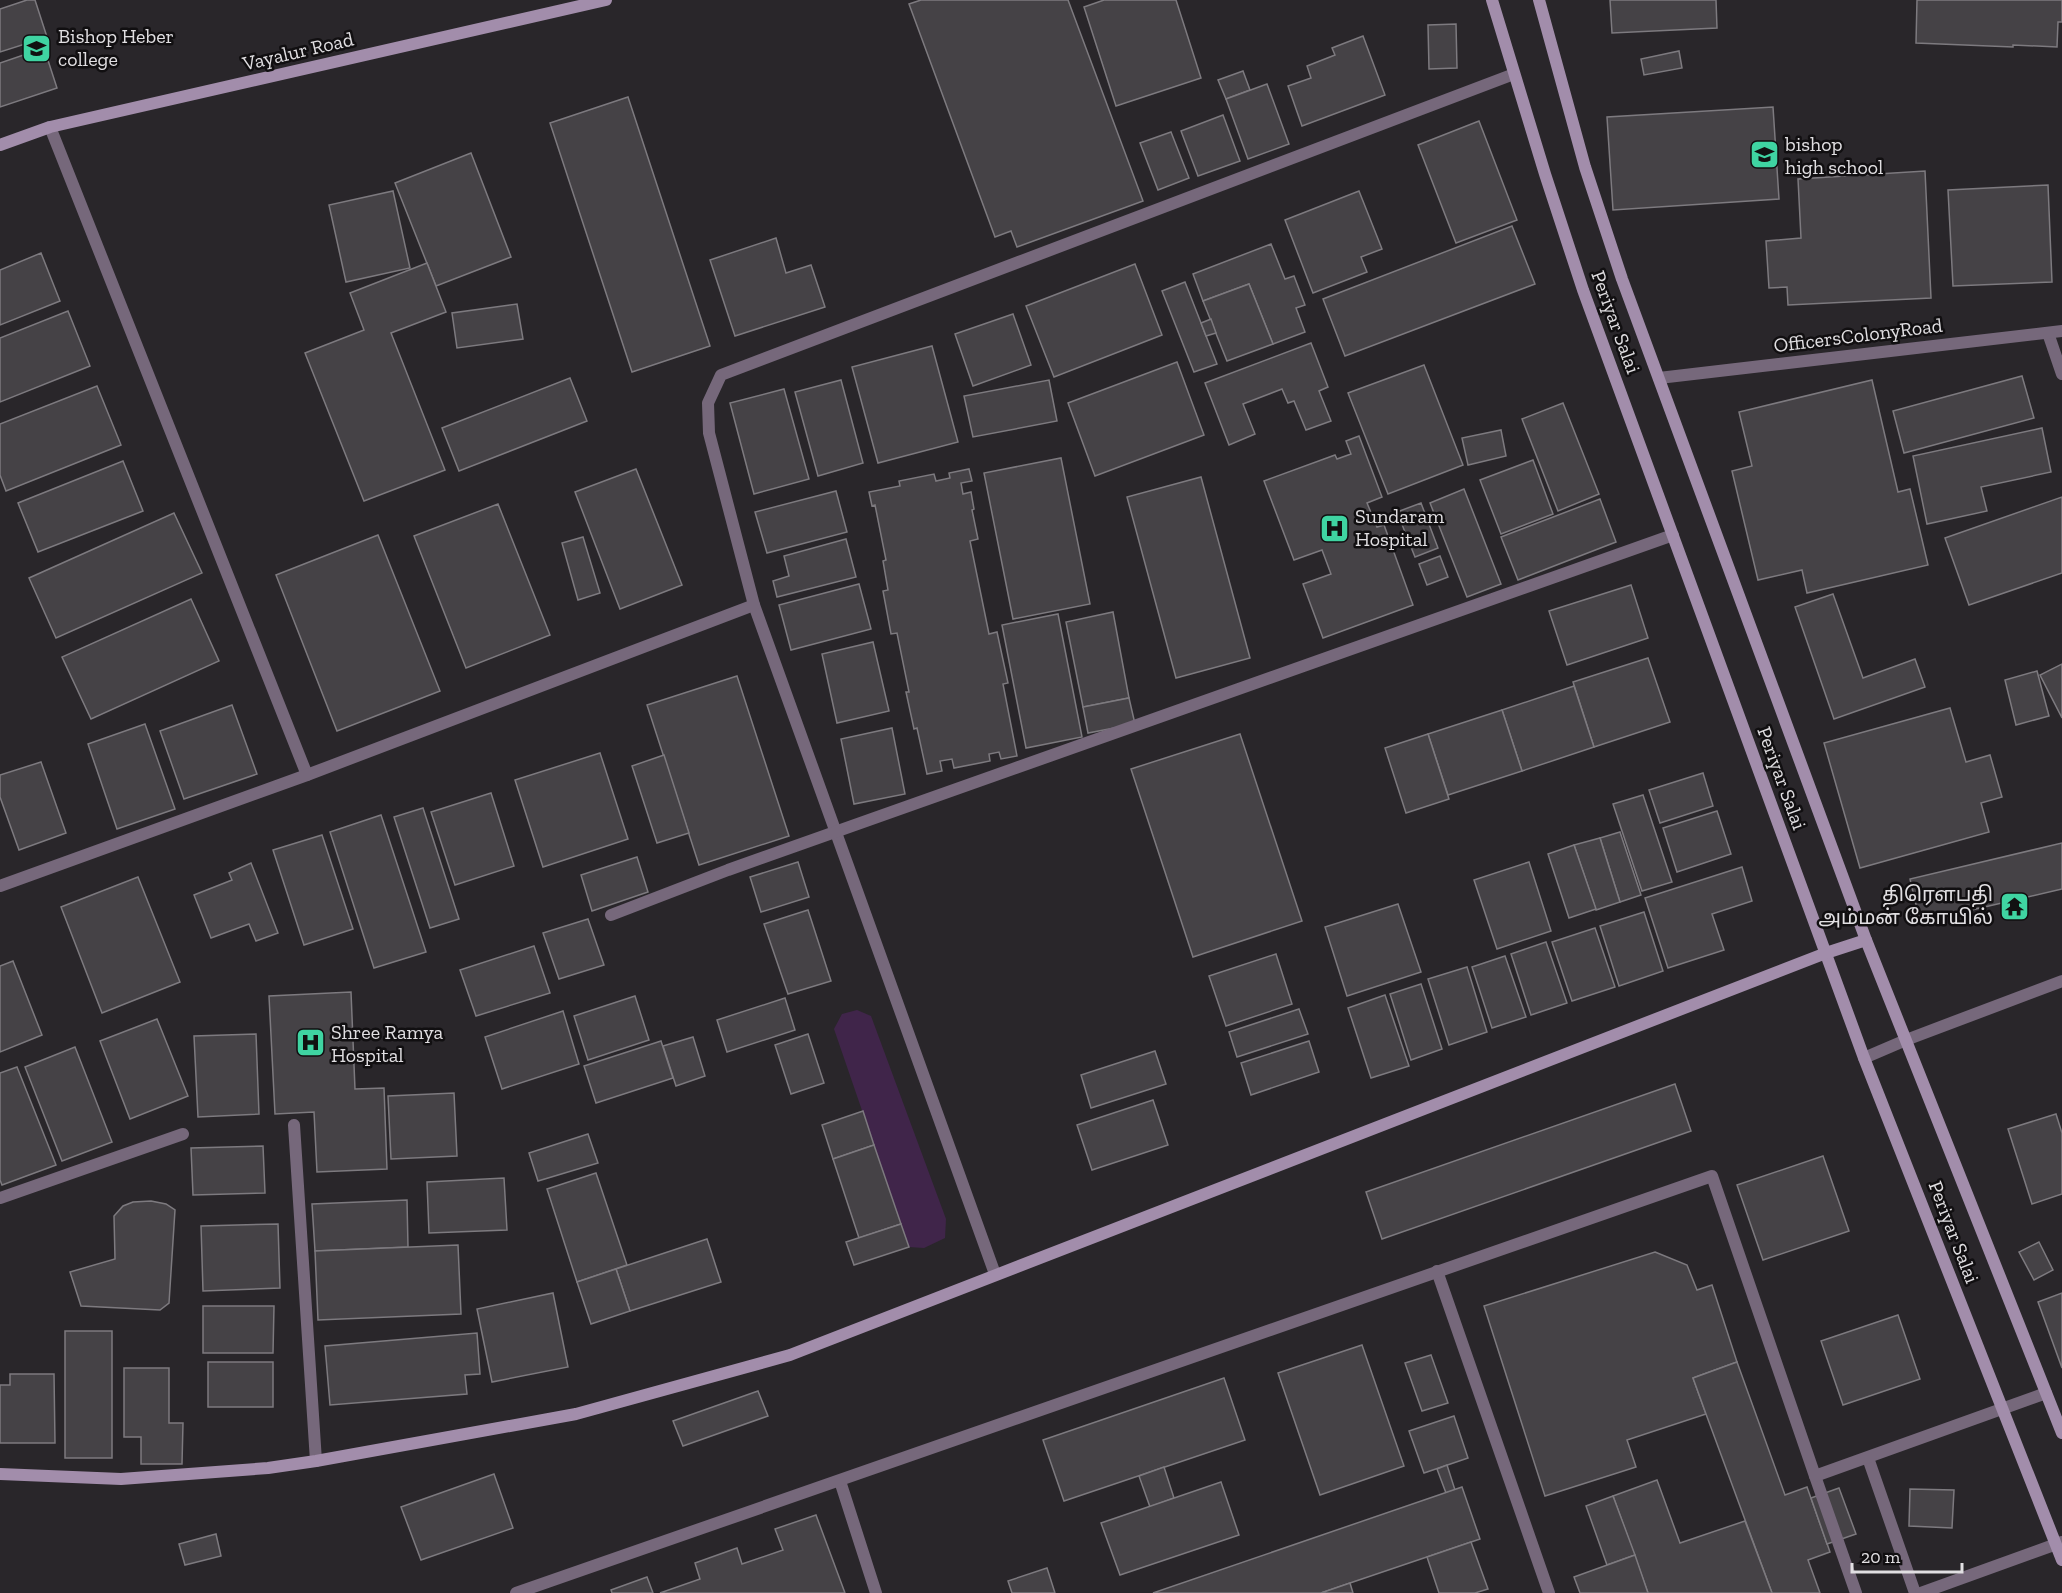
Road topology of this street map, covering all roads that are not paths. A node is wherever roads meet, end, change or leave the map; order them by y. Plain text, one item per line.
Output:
1 (606, 0) edge
2 (1492, 0) edge
3 (1539, 0) edge
4 (1514, 74) junction
5 (50, 127) junction
6 (0, 145) edge
7 (2062, 331) edge
8 (2048, 333) junction
9 (2062, 374) edge
10 (1659, 378) junction
11 (1673, 535) junction
12 (754, 605) junction
13 (308, 775) junction
14 (835, 832) junction
15 (0, 886) edge
16 (610, 915) dead end
17 (1866, 940) junction
18 (1826, 953) junction
19 (2062, 981) edge
20 (1906, 1040) junction
21 (1864, 1058) junction
22 (294, 1125) dead end
23 (183, 1134) dead end
24 (0, 1198) edge
25 (1437, 1271) junction
26 (995, 1274) junction
27 (2046, 1393) junction
28 (2002, 1409) junction
29 (2062, 1433) edge
30 (1868, 1458) junction
31 (316, 1461) junction
32 (0, 1474) edge
33 (1815, 1476) junction
34 (840, 1481) junction
35 (2059, 1543) edge
36 (2062, 1560) edge
37 (516, 1593) edge
38 (876, 1593) edge
39 (1549, 1593) edge
40 (1856, 1593) edge
41 (1915, 1593) edge
42 (1921, 1593) edge

1 - 5 main road, Vayalur Road
2 - 4 main road, Periyar Salai
3 - 10 main road, Periyar Salai
4 - 11 main road, Periyar Salai
4 - 12 street
5 - 6 main road, Vayalur Road
5 - 13 street
7 - 8 street, OfficersColonyRoad
8 - 9 street
8 - 10 street, OfficersColonyRoad
10 - 17 main road, Periyar Salai
11 - 14 street
11 - 18 main road, Periyar Salai
12 - 13 street
12 - 14 street
13 - 15 street
14 - 16 street
14 - 26 street
17 - 18 main road
17 - 20 main road, Periyar Salai
18 - 21 main road, Periyar Salai
18 - 26 main road
19 - 20 street
20 - 21 street
20 - 27 main road, Periyar Salai
21 - 28 main road, Periyar Salai
22 - 31 street
23 - 24 street
25 - 33 street
25 - 34 street
25 - 39 street
26 - 31 main road
27 - 28 street
27 - 29 main road, Periyar Salai
28 - 30 street
28 - 35 main road, Periyar Salai
30 - 33 street
30 - 41 street
31 - 32 main road
33 - 40 street
34 - 37 street
34 - 38 street
35 - 36 main road, Periyar Salai
35 - 42 street

